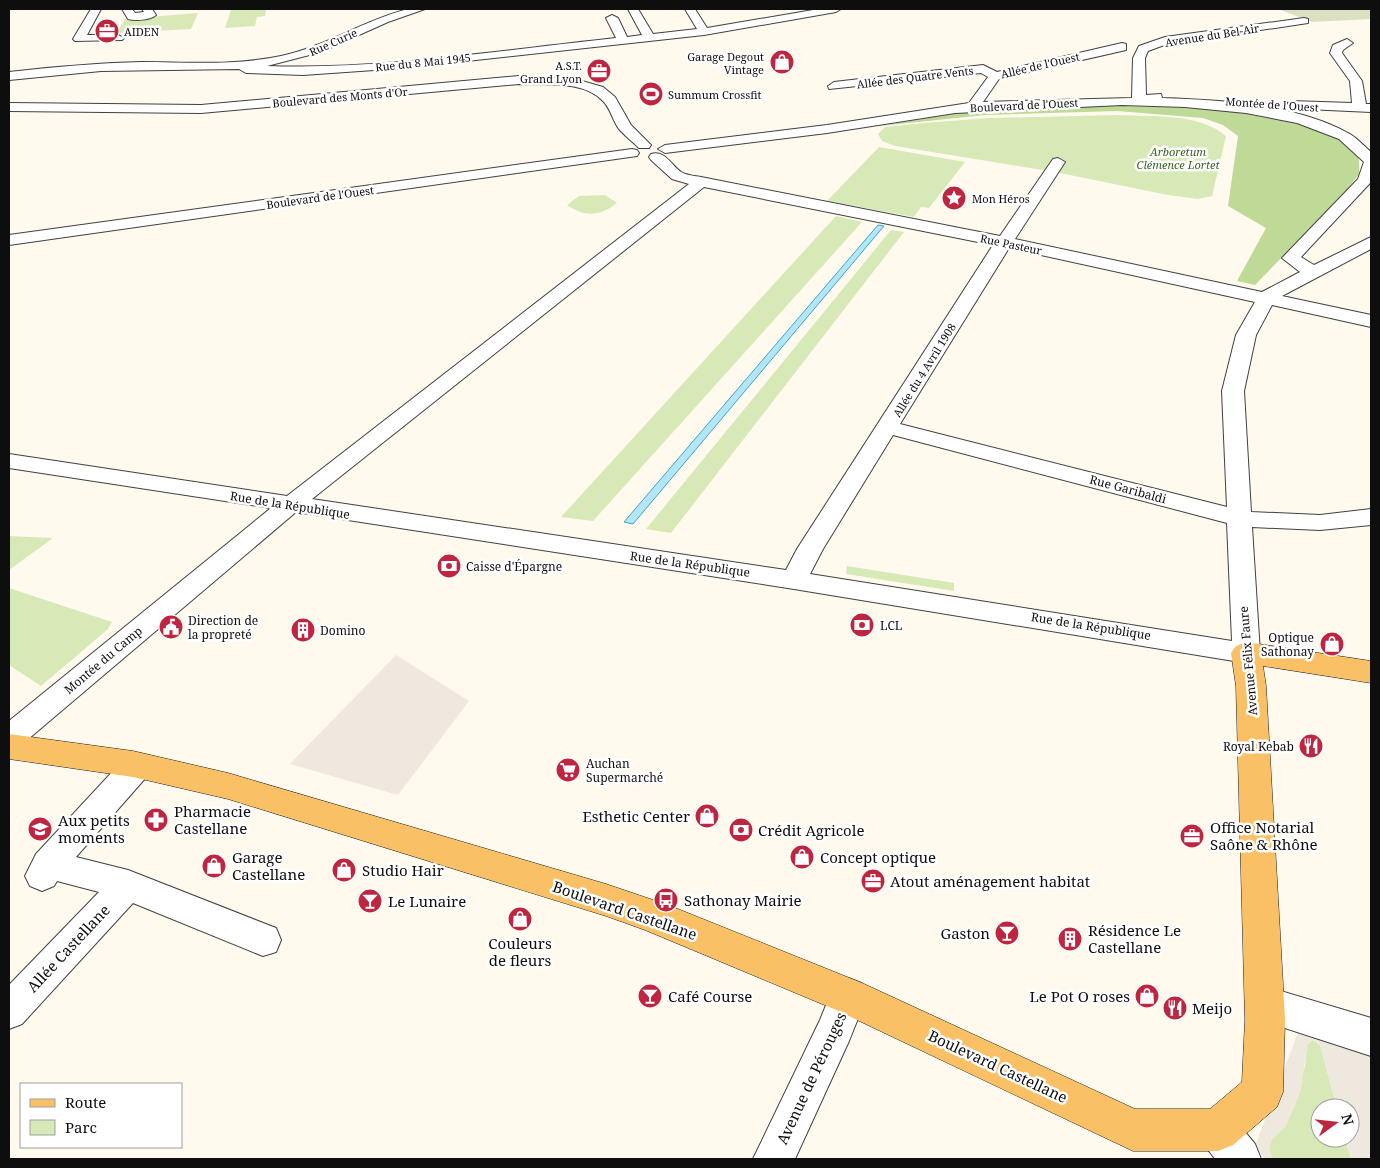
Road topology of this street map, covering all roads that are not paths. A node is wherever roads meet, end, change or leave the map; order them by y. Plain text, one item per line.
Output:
1 (96, 9) edge
2 (127, 9) edge
3 (147, 9) edge
4 (420, 9) edge
5 (633, 9) edge
6 (690, 9) edge
7 (836, 9) edge
8 (612, 18) dead end
9 (1304, 21) dead end
10 (704, 32) junction
11 (118, 38) dead end
12 (649, 38) junction
13 (623, 40) junction
14 (1347, 43) dead end
15 (1122, 47) dead end
16 (243, 65) junction
17 (9, 76) edge
18 (995, 76) junction
19 (834, 88) dead end
20 (1140, 100) junction
21 (1166, 100) junction
22 (974, 106) junction
23 (9, 107) edge
24 (1366, 108) edge
25 (851, 109) dead end
26 (867, 124) junction
27 (638, 149) junction
28 (661, 153) junction
29 (1058, 162) dead end
30 (1371, 162) edge
31 (701, 182) junction
32 (9, 240) edge
33 (1004, 242) junction
34 (1371, 242) edge
35 (1312, 272) junction
36 (1267, 297) junction
37 (1371, 321) edge
38 (887, 427) junction
39 (9, 461) edge
40 (290, 505) junction
41 (1371, 517) edge
42 (1238, 518) junction
43 (794, 580) junction
44 (1246, 653) junction
45 (1371, 672) edge
46 (9, 738) edge
47 (9, 747) edge
48 (138, 765) junction
49 (128, 885) junction
50 (264, 940) dead end
51 (848, 996) junction
52 (1264, 1004) junction
53 (9, 1011) edge
54 (1371, 1037) edge
55 (1229, 1144) edge
56 (774, 1159) edge

1 - 11 street
2 - 3 street
4 - 16 street, Rue Curie
5 - 12 street
6 - 10 street
7 - 10 street, Rue du 8 Mai 1945
8 - 13 street
9 - 20 street, Avenue du Bel-Air
10 - 12 street, Rue du 8 Mai 1945
12 - 13 street, Rue du 8 Mai 1945
13 - 16 street, Rue du 8 Mai 1945
14 - 24 street
15 - 18 street, Allée de l'Ouest
16 - 17 street, Rue du 8 Mai 1945
18 - 19 street, Allée des Quatre Vents
18 - 22 street, Allée de l'Ouest
20 - 21 street, Boulevard de l'Ouest
20 - 22 street, Boulevard de l'Ouest
21 - 24 street, Montée de l'Ouest
21 - 30 street, Boulevard de l'Ouest
22 - 26 street, Boulevard de l'Ouest
23 - 27 street, Boulevard des Monts d'Or
25 - 26 street
26 - 28 street, Boulevard de l'Ouest
27 - 28 street, Boulevard de l'Ouest
27 - 32 street, Boulevard de l'Ouest
28 - 31 street, Rue Pasteur
29 - 33 street, Allée du 4 Avril 1908
30 - 35 street, Boulevard de l'Ouest
31 - 33 street, Rue Pasteur
31 - 40 street, Montée du Camp
33 - 36 street, Rue Pasteur
33 - 38 street, Allée du 4 Avril 1908
34 - 35 street
35 - 36 street
36 - 37 street, Rue Pasteur
36 - 42 street, Avenue Félix Faure
38 - 42 street, Rue Garibaldi
38 - 43 street, Allée du 4 Avril 1908
39 - 40 street, Rue de la République
40 - 43 street, Rue de la République
40 - 46 street, Montée du Camp
41 - 42 street, Rue Garibaldi
42 - 44 street, Avenue Félix Faure
43 - 44 street, Rue de la République
44 - 45 main road, Rue de la République
44 - 52 main road, Avenue Félix Faure
47 - 48 main road, Boulevard Castellane
48 - 49 street
48 - 51 main road, Boulevard Castellane
49 - 50 street
49 - 53 street, Allée Castellane
51 - 55 main road, Boulevard Castellane
51 - 56 street, Avenue de Pérouges
52 - 54 street
52 - 55 main road, Avenue Félix Faure

